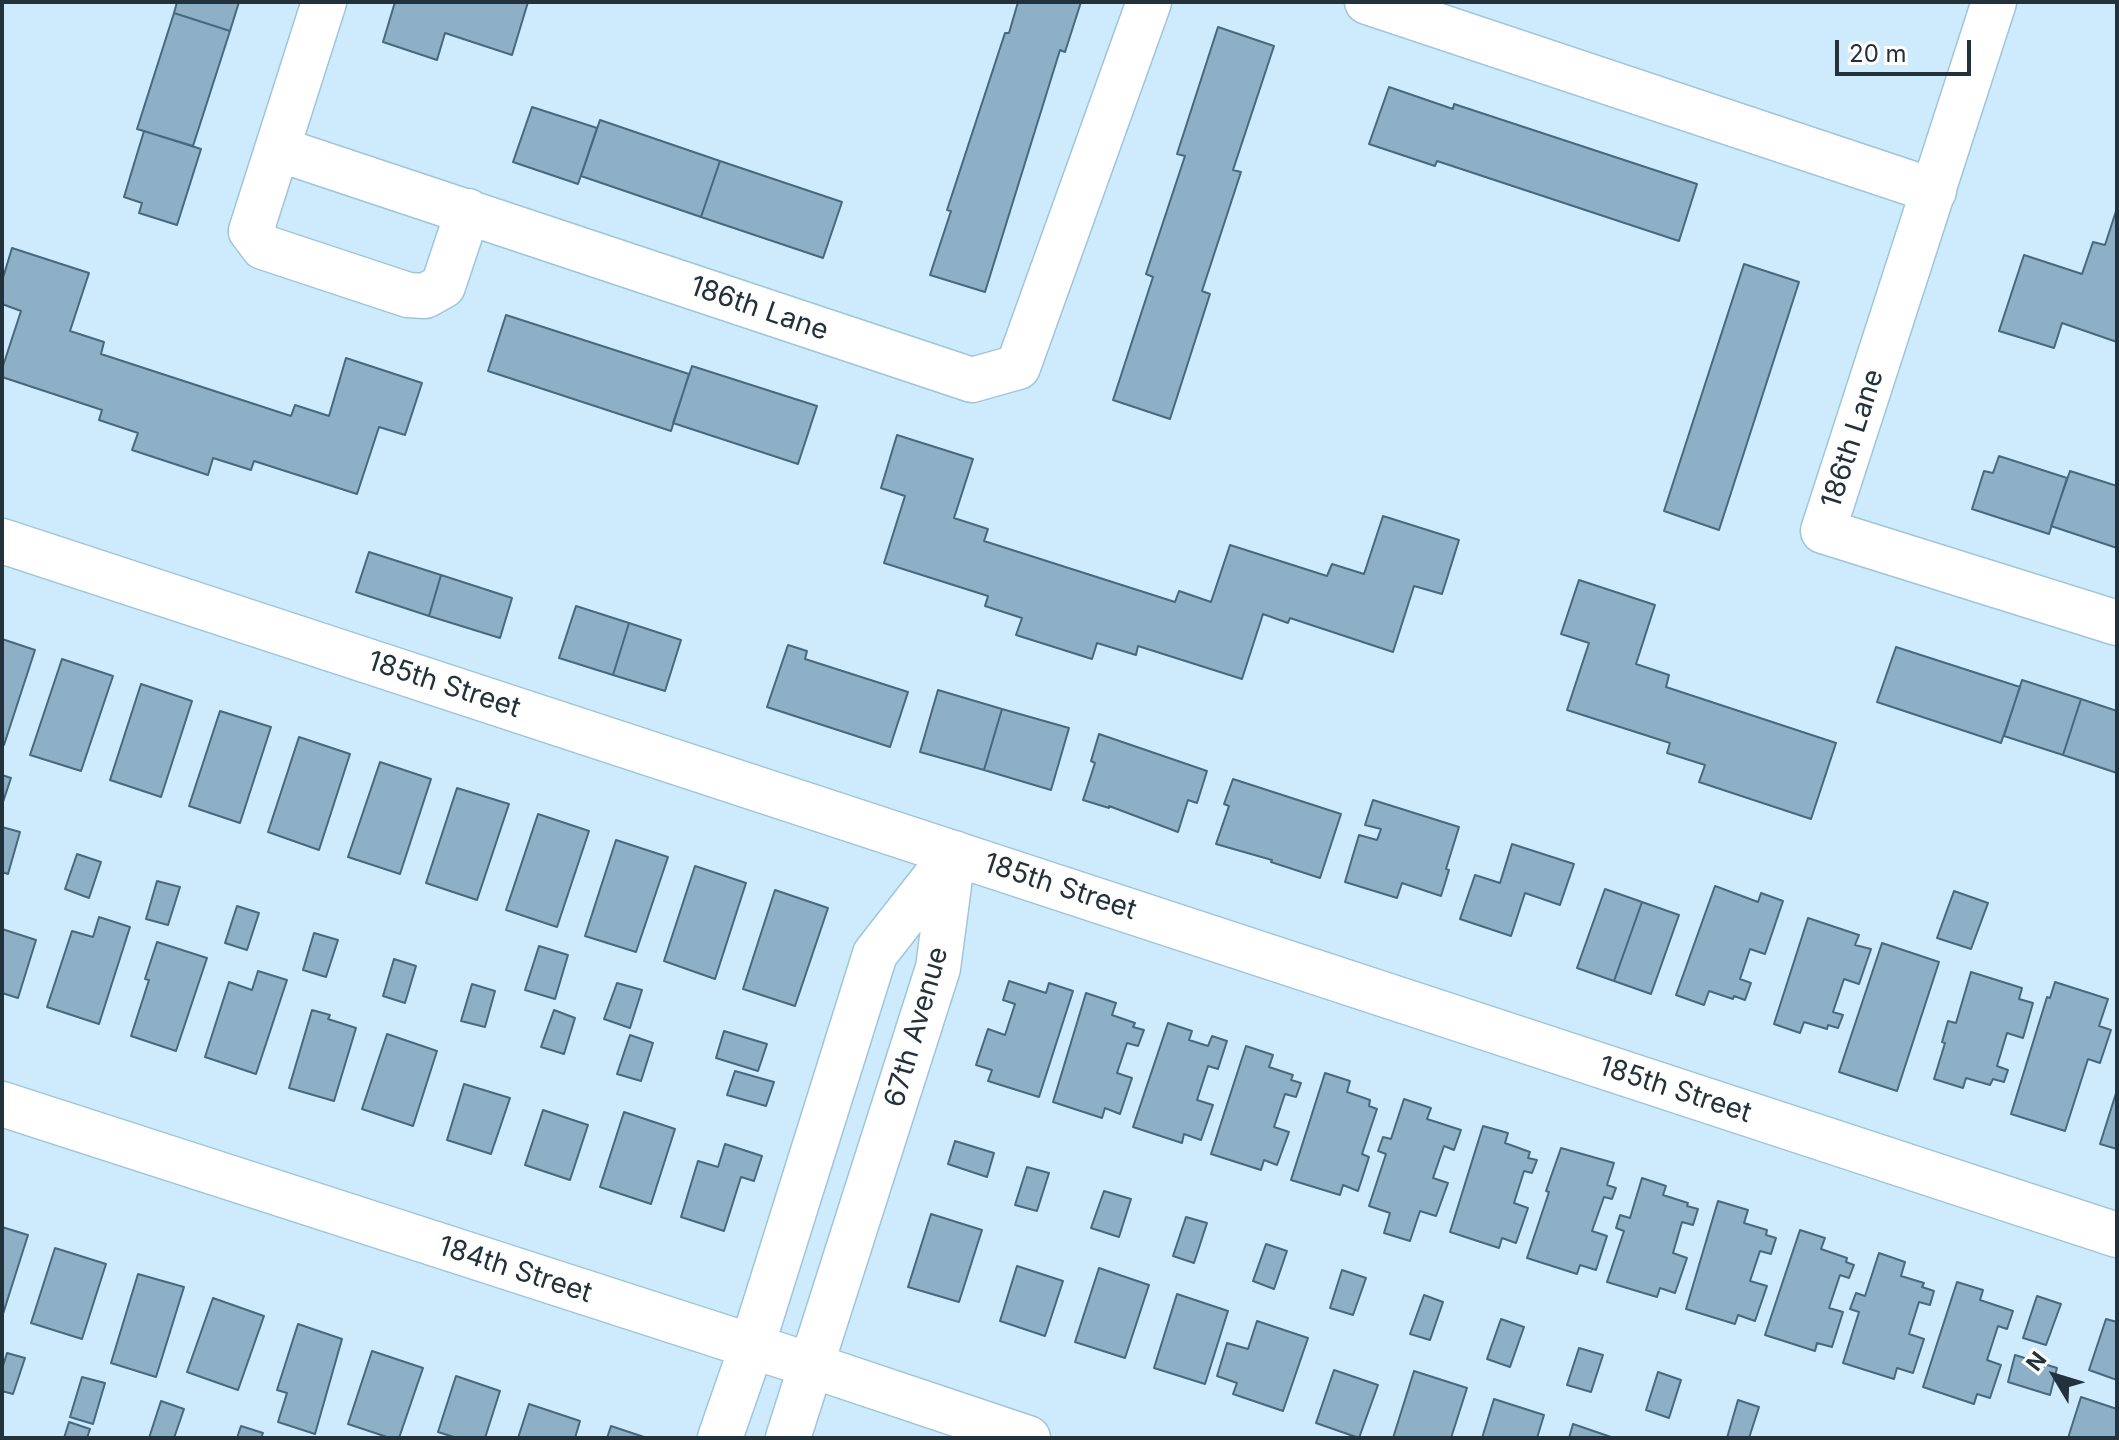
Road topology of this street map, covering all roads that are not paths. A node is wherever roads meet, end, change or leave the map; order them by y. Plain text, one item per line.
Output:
1 (324, 2) edge
2 (1149, 2) edge
3 (1367, 2) edge
4 (1994, 2) edge
5 (278, 149) junction
6 (1934, 191) junction
7 (468, 211) junction
8 (2, 541) edge
9 (2117, 623) edge
10 (954, 853) junction
11 (2, 1104) edge
12 (2117, 1235) edge
13 (752, 1346) junction
14 (813, 1366) junction
15 (720, 1438) edge
16 (788, 1438) edge
17 (1028, 1438) edge

1 - 5 street
2 - 7 street, 186th Lane
3 - 6 street
4 - 6 street, 186th Lane
5 - 7 street, 186th Lane
5 - 7 street
6 - 9 street, 186th Lane
8 - 10 street, 185th Street
10 - 12 street, 185th Street
10 - 13 street, 67th Avenue
10 - 14 street, 67th Avenue
11 - 13 street, 184th Street
13 - 14 street, 184th Street
13 - 15 street, 67th Avenue
14 - 16 street, 67th Avenue
14 - 17 street, 184th Street

